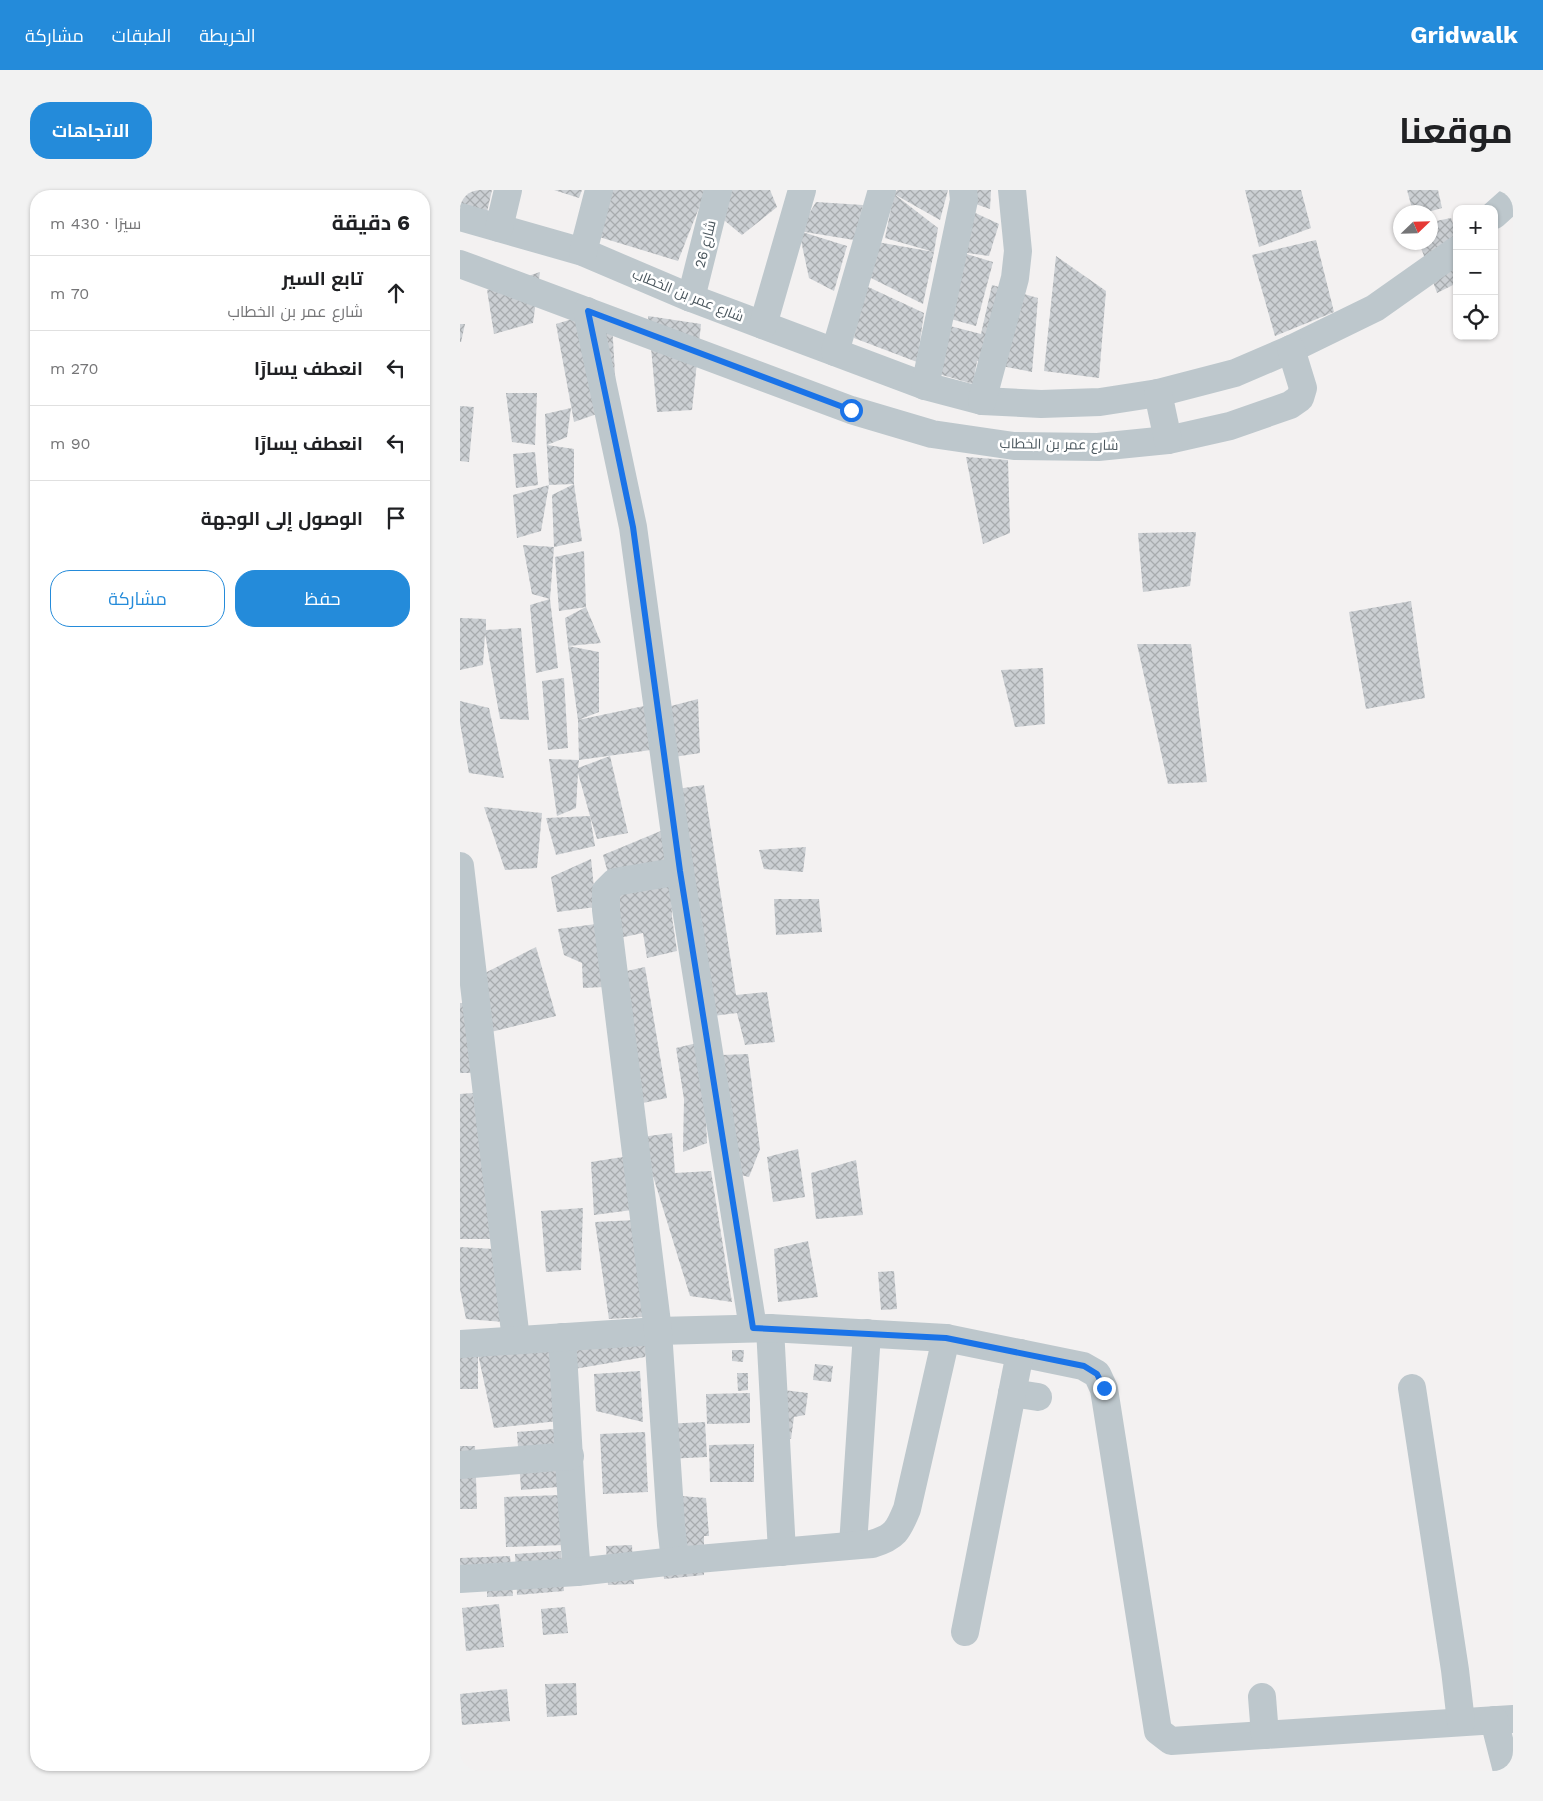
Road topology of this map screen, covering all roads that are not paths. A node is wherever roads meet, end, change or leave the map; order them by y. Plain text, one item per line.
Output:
1 (508, 190) edge
2 (599, 190) edge
3 (718, 190) edge
4 (802, 190) edge
5 (882, 190) edge
6 (1012, 190) edge
7 (958, 193) edge
8 (1513, 198) edge
9 (1498, 211) edge
10 (460, 218) edge
11 (499, 228) junction
12 (583, 252) junction
13 (1453, 253) edge
14 (460, 264) edge
15 (691, 298) junction
16 (588, 311) junction
17 (763, 325) junction
18 (1291, 349) junction
19 (835, 352) junction
20 (925, 386) junction
21 (1158, 393) junction
22 (982, 401) junction
23 (1168, 440) junction
24 (460, 866) edge
25 (680, 871) junction
26 (762, 1328) junction
27 (658, 1331) junction
28 (867, 1333) junction
29 (562, 1337) junction
30 (946, 1338) junction
31 (516, 1340) junction
32 (460, 1344) edge
33 (1020, 1354) junction
34 (1412, 1388) dead end
35 (570, 1456) junction
36 (460, 1464) edge
37 (854, 1545) junction
38 (782, 1552) junction
39 (675, 1561) junction
40 (577, 1572) junction
41 (460, 1579) edge
42 (966, 1632) dead end
43 (1262, 1697) dead end
44 (1503, 1720) edge
45 (1460, 1722) junction
46 (1265, 1735) junction
47 (1507, 1771) edge

1 - 11 street
2 - 12 street
3 - 15 street, شارع 26
4 - 17 street
5 - 19 street
6 - 22 street
7 - 20 street
8 - 9 street
10 - 11 street, شارع عمر بن الخطاب
11 - 12 street, شارع عمر بن الخطاب
12 - 15 street, شارع عمر بن الخطاب
13 - 18 street, شارع عمر بن الخطاب
14 - 16 street, شارع عمر بن الخطاب
15 - 17 street, شارع عمر بن الخطاب
16 - 23 street, شارع عمر بن الخطاب
16 - 25 street
17 - 19 street, شارع عمر بن الخطاب
18 - 21 street, شارع عمر بن الخطاب
18 - 23 street, شارع عمر بن الخطاب
19 - 20 street, شارع عمر بن الخطاب
20 - 22 street, شارع عمر بن الخطاب
21 - 22 street, شارع عمر بن الخطاب
21 - 23 street
24 - 31 street
25 - 26 street
25 - 27 street
26 - 27 street
26 - 28 street
26 - 38 street
27 - 29 street
27 - 39 street
28 - 30 street
28 - 37 street
29 - 31 street
29 - 35 street
30 - 33 street
30 - 37 street
31 - 32 street
33 - 42 street
33 - 46 street
34 - 45 street
35 - 36 street
35 - 40 street
37 - 38 street
38 - 39 street
39 - 40 street
40 - 41 street
43 - 46 street
44 - 45 street
44 - 47 street
45 - 46 street

